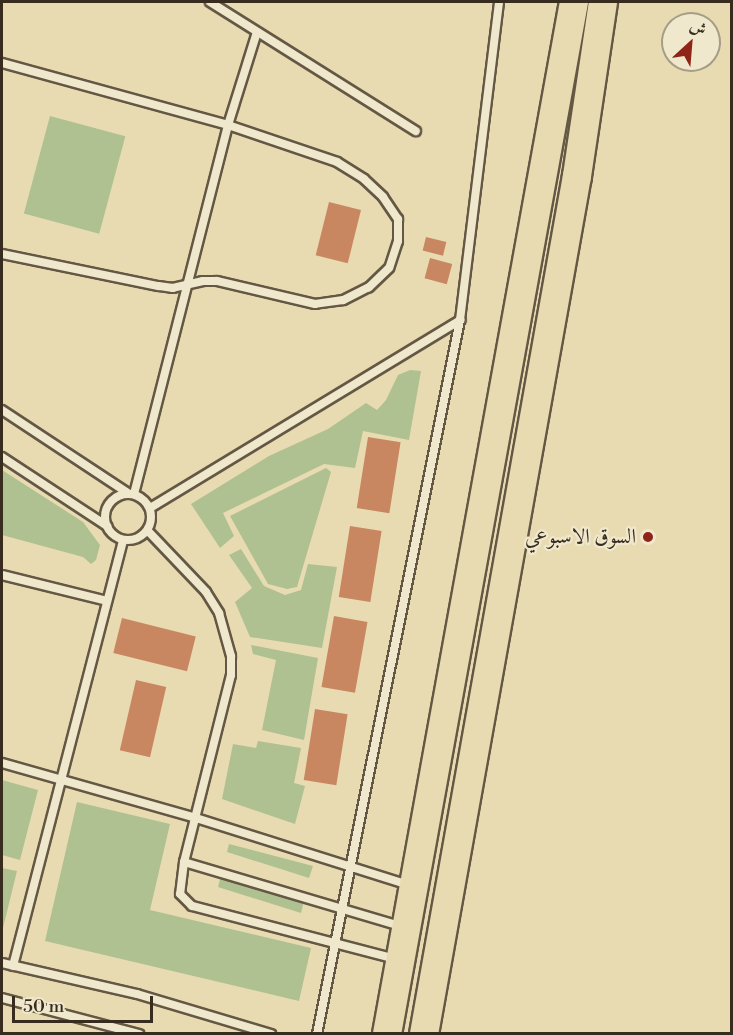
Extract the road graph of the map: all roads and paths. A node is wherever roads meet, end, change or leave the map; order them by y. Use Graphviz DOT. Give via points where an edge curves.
graph roads {
  1 [pos="210,2"];
  2 [pos="499,2"];
  3 [pos="574,2"];
  4 [pos="603,2"];
  5 [pos="257,32"];
  6 [pos="2,63"];
  7 [pos="228,125"];
  8 [pos="416,131"];
  9 [pos="2,254"];
  10 [pos="187,285"];
  11 [pos="460,320"];
  12 [pos="2,410"];
  13 [pos="2,457"];
  14 [pos="131,494"];
  15 [pos="150,508"];
  16 [pos="107,526"];
  17 [pos="148,531"];
  18 [pos="123,540"];
  19 [pos="2,575"];
  20 [pos="108,601"];
  21 [pos="2,763"];
  22 [pos="62,781"];
  23 [pos="196,818"];
  24 [pos="184,862"];
  25 [pos="350,867"];
  26 [pos="414,886"];
  27 [pos="342,910"];
  28 [pos="406,928"];
  29 [pos="334,944"];
  30 [pos="400,961"];
  31 [pos="2,963"];
  32 [pos="13,966"];
  33 [pos="2,998"];
  34 [pos="139,1034"];
  35 [pos="271,1034"];
  36 [pos="317,1034"];
  37 [pos="387,1034"];
  38 [pos="424,1034"];
  1 -- 5 [label="lane"];
  2 -- 11 [label="lane"];
  3 -- 26 [label="highway"];
  4 -- 38 [label="highway" via="577,176"];
  5 -- 7 [label="lane"];
  5 -- 8 [label="lane"];
  6 -- 7 [label="lane"];
  7 -- 10 [label="lane"];
  7 -- 10 [label="lane" via="337,162 364,179 398,219 398,241 389,268 369,287 343,300 315,304 217,281"];
  9 -- 10 [label="lane" via="158,286"];
  10 -- 14 [label="lane"];
  11 -- 15 [label="lane"];
  11 -- 25 [label="lane"];
  12 -- 14 [label="lane"];
  13 -- 16 [label="lane"];
  14 -- 15 [label="lane" via="144,499"];
  14 -- 16 [label="lane" via="112,500 105,517"];
  15 -- 17 [label="lane" via="152,520"];
  16 -- 18 [label="lane"];
  17 -- 18 [label="lane" via="137,539"];
  17 -- 23 [label="lane" via="206,592 219,612 231,656 231,675"];
  18 -- 20 [label="lane"];
  19 -- 20 [label="lane"];
  20 -- 22 [label="lane"];
  21 -- 22 [label="lane"];
  22 -- 23 [label="lane"];
  22 -- 32 [label="lane"];
  23 -- 24 [label="lane"];
  23 -- 25 [label="lane"];
  24 -- 27 [label="lane"];
  24 -- 29 [label="lane" via="180,894 192,906"];
  25 -- 26 [label="lane"];
  25 -- 27 [label="lane"];
  26 -- 28 [label="highway"];
  27 -- 28 [label="lane"];
  27 -- 29 [label="lane"];
  28 -- 30 [label="highway"];
  29 -- 30 [label="lane"];
  29 -- 36 [label="lane"];
  30 -- 37 [label="highway"];
  31 -- 32 [label="lane"];
  32 -- 35 [label="lane" via="137,994"];
  33 -- 34 [label="lane"];
}
